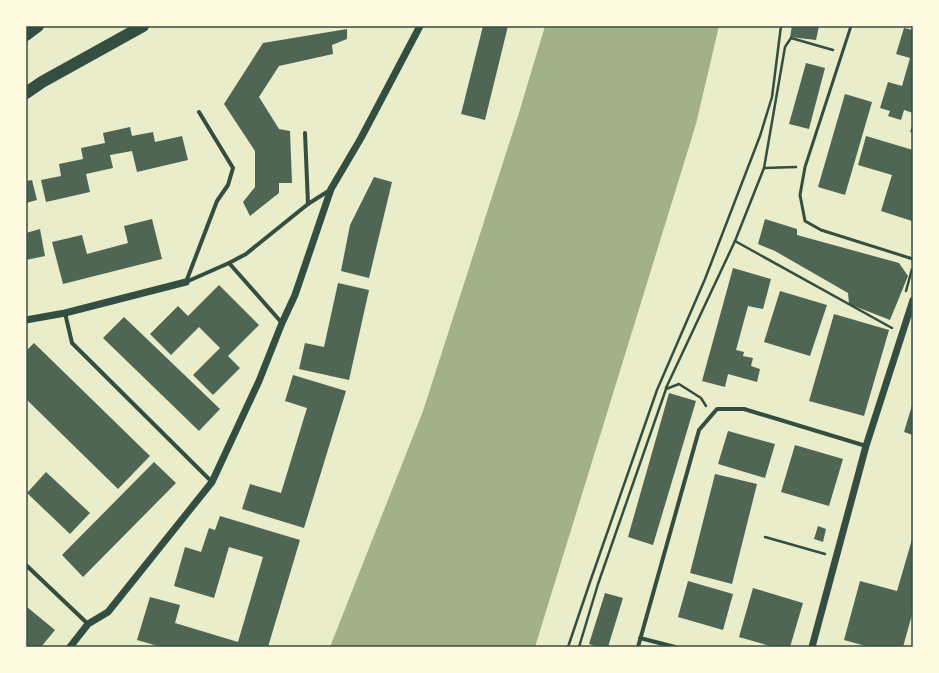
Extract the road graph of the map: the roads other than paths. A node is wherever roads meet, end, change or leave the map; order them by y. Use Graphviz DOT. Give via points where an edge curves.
graph roads {
  1 [pos="38,26"];
  2 [pos="143,26"];
  3 [pos="420,26"];
  4 [pos="851,26"];
  5 [pos="26,35"];
  6 [pos="26,93"];
  7 [pos="198,112"];
  8 [pos="305,133"];
  9 [pos="331,190"];
  10 [pos="308,204"];
  11 [pos="913,259"];
  12 [pos="229,263"];
  13 [pos="186,282"];
  14 [pos="913,303"];
  15 [pos="65,313"];
  16 [pos="26,320"];
  17 [pos="282,323"];
  18 [pos="866,446"];
  19 [pos="212,482"];
  20 [pos="26,565"];
  21 [pos="88,624"];
  22 [pos="640,638"];
  23 [pos="70,647"];
  24 [pos="638,647"];
  25 [pos="675,647"];
  26 [pos="812,647"];
  1 -- 5 [label="highway"];
  2 -- 6 [label="highway"];
  3 -- 9 [label="street"];
  4 -- 11 [label="lane" via="805,167 800,195 805,221 821,230"];
  7 -- 13 [label="street" via="233,168"];
  8 -- 10 [label="street"];
  9 -- 10 [label="street"];
  9 -- 17 [label="street"];
  10 -- 12 [label="street" via="246,254"];
  12 -- 13 [label="street"];
  12 -- 17 [label="street"];
  13 -- 15 [label="street"];
  14 -- 18 [label="street"];
  15 -- 16 [label="street"];
  15 -- 19 [label="street" via="72,343"];
  17 -- 19 [label="street"];
  18 -- 22 [label="street" via="744,409 717,409 700,430"];
  18 -- 26 [label="street"];
  19 -- 21 [label="street" via="108,612"];
  20 -- 21 [label="street"];
  21 -- 23 [label="street"];
  22 -- 24 [label="street"];
  22 -- 25 [label="street"];
}
